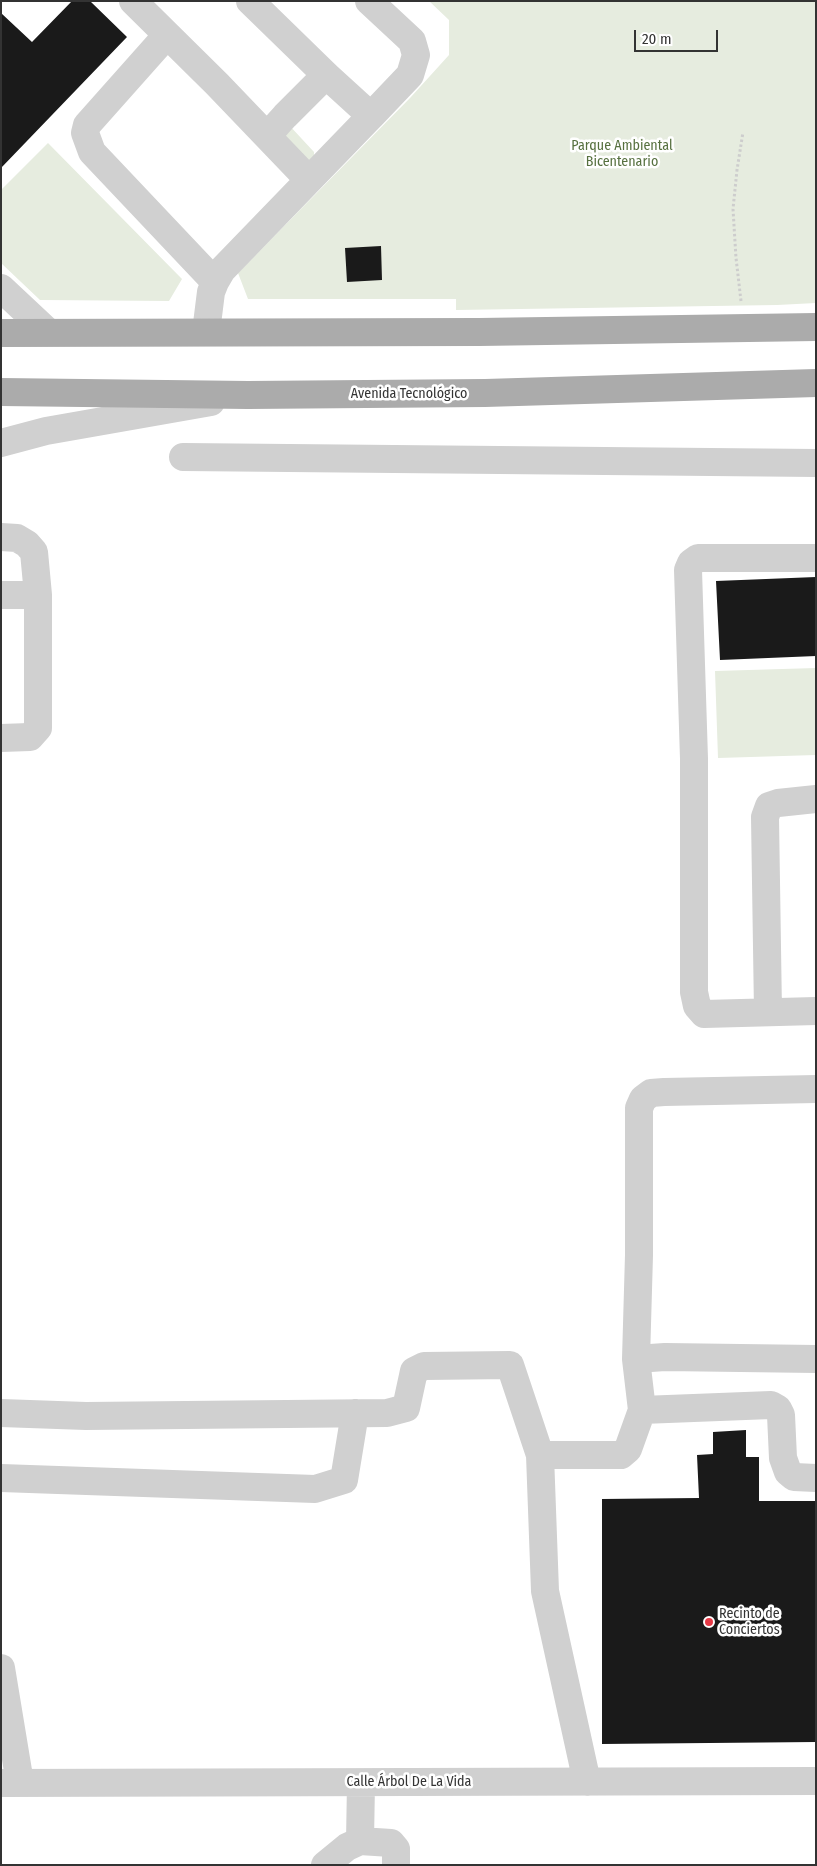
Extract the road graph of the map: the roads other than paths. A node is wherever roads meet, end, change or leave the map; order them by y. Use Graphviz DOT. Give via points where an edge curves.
graph roads {
  1 [pos="133,1"];
  2 [pos="250,1"];
  3 [pos="369,1"];
  4 [pos="167,35"];
  5 [pos="326,75"];
  6 [pos="371,116"];
  7 [pos="267,136"];
  8 [pos="309,180"];
  9 [pos="214,282"];
  10 [pos="1,288"];
  11 [pos="816,327"];
  12 [pos="48,332"];
  13 [pos="206,332"];
  14 [pos="1,333"];
  15 [pos="816,383"];
  16 [pos="1,392"];
  17 [pos="248,395"];
  18 [pos="1,443"];
  19 [pos="182,457"];
  20 [pos="816,463"];
  21 [pos="1,537"];
  22 [pos="816,558"];
  23 [pos="1,595"];
  24 [pos="38,595"];
  25 [pos="1,738"];
  26 [pos="816,799"];
  27 [pos="816,1011"];
  28 [pos="768,1012"];
  29 [pos="816,1089"];
  30 [pos="636,1359"];
  31 [pos="816,1359"];
  32 [pos="642,1410"];
  33 [pos="1,1413"];
  34 [pos="356,1413"];
  35 [pos="540,1455"];
  36 [pos="1,1478"];
  37 [pos="816,1478"];
  38 [pos="1,1668"];
  39 [pos="816,1781"];
  40 [pos="361,1782"];
  41 [pos="587,1782"];
  42 [pos="11,1783"];
  43 [pos="360,1841"];
  44 [pos="325,1865"];
  45 [pos="396,1865"];
  1 -- 4 [label="street"];
  2 -- 5 [label="street"];
  3 -- 6 [label="street" via="412,41 416,55 410,75"];
  4 -- 7 [label="street"];
  4 -- 9 [label="street" via="87,125 85,133 92,152"];
  5 -- 6 [label="street"];
  5 -- 7 [label="street"];
  6 -- 8 [label="street"];
  7 -- 8 [label="street"];
  8 -- 9 [label="street"];
  9 -- 13 [label="street"];
  10 -- 12 [label="street"];
  11 -- 13 [label="main road"];
  12 -- 13 [label="main road"];
  12 -- 14 [label="main road"];
  15 -- 17 [label="main road, Avenida Tecnológico" via="485,393"];
  16 -- 17 [label="main road, Avenida Tecnológico"];
  17 -- 18 [label="street" via="46,430"];
  19 -- 20 [label="street"];
  21 -- 24 [label="street" via="17,538 34,552"];
  22 -- 28 [label="street" via="698,558 688,570 694,759 694,992 697,1006 704,1014"];
  23 -- 24 [label="street"];
  24 -- 25 [label="street" via="38,728 30,737"];
  26 -- 28 [label="street" via="769,806 764,817"];
  27 -- 28 [label="street"];
  29 -- 30 [label="street" via="664,1092 651,1093 643,1099 639,1108"];
  30 -- 31 [label="street"];
  30 -- 32 [label="street"];
  32 -- 35 [label="street" via="628,1449 621,1455"];
  32 -- 37 [label="street" via="772,1405 781,1415 788,1472 794,1477"];
  33 -- 34 [label="street" via="86,1416"];
  34 -- 35 [label="street" via="387,1413 406,1408 414,1371 424,1366 510,1365"];
  34 -- 36 [label="street" via="344,1480 315,1489"];
  35 -- 41 [label="street" via="545,1591"];
  38 -- 42 [label="street"];
  39 -- 41 [label="street, Calle Árbol De La Vida"];
  40 -- 41 [label="street, Calle Árbol De La Vida"];
  40 -- 42 [label="street, Calle Árbol De La Vida"];
  40 -- 43 [label="street"];
  43 -- 44 [label="street"];
  43 -- 45 [label="street" via="391,1844 396,1849"];
}
